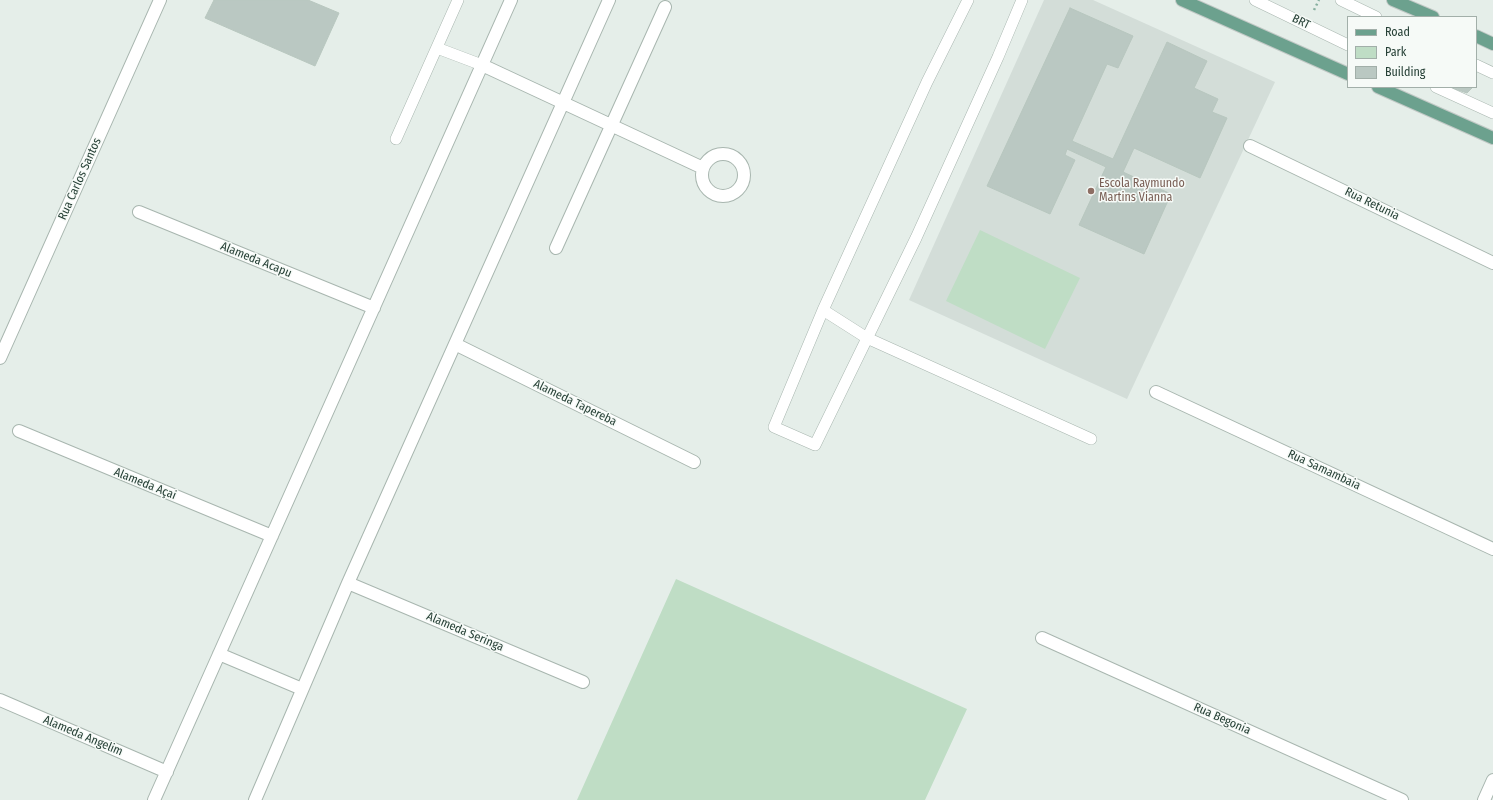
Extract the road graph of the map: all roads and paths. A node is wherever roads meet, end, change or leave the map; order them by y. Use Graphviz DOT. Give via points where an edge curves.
graph roads {
  1 [pos="160,0"];
  2 [pos="458,0"];
  3 [pos="511,0"];
  4 [pos="609,0"];
  5 [pos="968,0"];
  6 [pos="1022,0"];
  7 [pos="1182,0"];
  8 [pos="1255,0"];
  9 [pos="1341,0"];
  10 [pos="1393,0"];
  11 [pos="665,6"];
  12 [pos="1374,16"];
  13 [pos="1430,16"];
  14 [pos="1477,36"];
  15 [pos="1493,44"];
  16 [pos="1347,45"];
  17 [pos="437,48"];
  18 [pos="482,65"];
  19 [pos="1477,65"];
  20 [pos="1493,73"];
  21 [pos="1347,74"];
  22 [pos="1380,88"];
  23 [pos="1438,88"];
  24 [pos="563,103"];
  25 [pos="1493,113"];
  26 [pos="611,125"];
  27 [pos="1493,138"];
  28 [pos="396,140"];
  29 [pos="1250,146"];
  30 [pos="703,168"];
  31 [pos="139,212"];
  32 [pos="556,248"];
  33 [pos="1493,263"];
  34 [pos="374,308"];
  35 [pos="824,310"];
  36 [pos="867,338"];
  37 [pos="456,344"];
  38 [pos="0,358"];
  39 [pos="1156,392"];
  40 [pos="19,432"];
  41 [pos="1091,440"];
  42 [pos="694,462"];
  43 [pos="272,536"];
  44 [pos="1493,549"];
  45 [pos="348,583"];
  46 [pos="1042,638"];
  47 [pos="219,654"];
  48 [pos="583,682"];
  49 [pos="302,689"];
  50 [pos="0,700"];
  51 [pos="167,772"];
  52 [pos="1493,780"];
  53 [pos="154,800"];
  54 [pos="255,800"];
  55 [pos="1402,800"];
  56 [pos="1484,800"];
  1 -- 38 [label="street, Rua Carlos Santos"];
  2 -- 17 [label="lane"];
  3 -- 18 [label="street"];
  4 -- 24 [label="street"];
  5 -- 35 [label="lane"];
  6 -- 36 [label="lane" via="916,238"];
  7 -- 21 [label="main road"];
  8 -- 16 [label="lane, BRT"];
  9 -- 12 [label="lane"];
  10 -- 13 [label="main road"];
  11 -- 26 [label="street"];
  14 -- 15 [label="main road"];
  17 -- 18 [label="lane"];
  17 -- 28 [label="lane"];
  18 -- 24 [label="street"];
  18 -- 34 [label="street"];
  19 -- 20 [label="lane"];
  22 -- 27 [label="main road"];
  23 -- 25 [label="lane"];
  24 -- 26 [label="street"];
  24 -- 37 [label="street"];
  26 -- 30 [label="street"];
  26 -- 32 [label="street"];
  29 -- 33 [label="street, Rua Retunia"];
  31 -- 34 [label="street, Alameda Acapu"];
  34 -- 43 [label="street"];
  35 -- 36 [label="lane"];
  35 -- 36 [label="lane" via="774,426 815,445"];
  36 -- 41 [label="lane"];
  37 -- 42 [label="street, Alameda Tapereba"];
  37 -- 45 [label="street"];
  39 -- 44 [label="street, Rua Samambaia"];
  40 -- 43 [label="street, Alameda Açai"];
  43 -- 47 [label="street"];
  45 -- 48 [label="street, Alameda Seringa"];
  45 -- 49 [label="street"];
  46 -- 55 [label="street, Rua Begonia"];
  47 -- 49 [label="street"];
  47 -- 51 [label="street"];
  49 -- 54 [label="street"];
  50 -- 51 [label="street, Alameda Angelim"];
  51 -- 53 [label="street"];
  52 -- 56 [label="street"];
}
